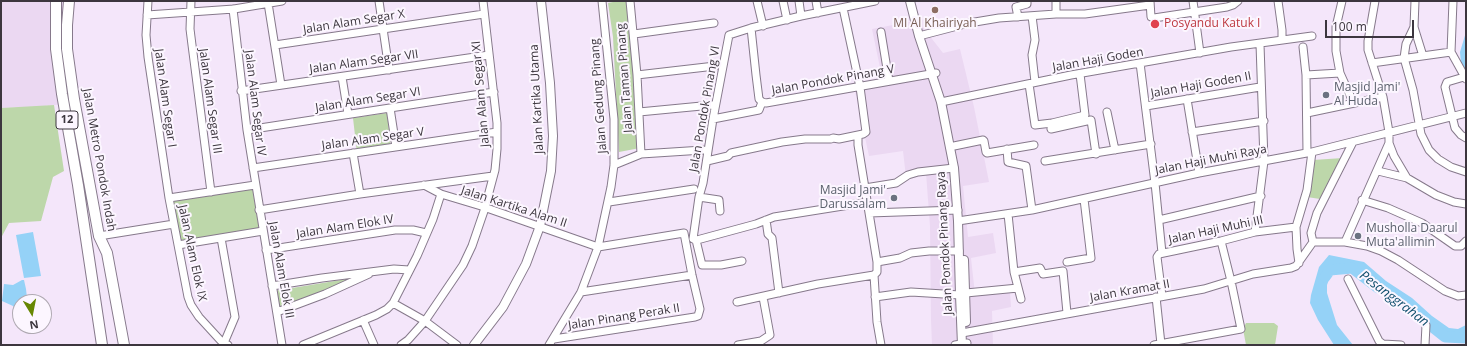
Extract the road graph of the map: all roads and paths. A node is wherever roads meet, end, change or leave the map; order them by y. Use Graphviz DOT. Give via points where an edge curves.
graph roads {
  1 [pos="56,1"];
  2 [pos="69,1"];
  3 [pos="148,1"];
  4 [pos="191,1"];
  5 [pos="234,1"];
  6 [pos="282,1"];
  7 [pos="379,1"];
  8 [pos="483,1"];
  9 [pos="541,1"];
  10 [pos="602,1"];
  11 [pos="630,1"];
  12 [pos="757,1"];
  13 [pos="783,1"];
  14 [pos="799,1"];
  15 [pos="816,1"];
  16 [pos="875,1"];
  17 [pos="910,1"];
  18 [pos="915,1"];
  19 [pos="1027,1"];
  20 [pos="1056,1"];
  21 [pos="1193,1"];
  22 [pos="1237,1"];
  23 [pos="1278,1"];
  24 [pos="1342,1"];
  25 [pos="1375,1"];
  26 [pos="1415,1"];
  27 [pos="1453,1"];
  28 [pos="268,3"];
  29 [pos="1150,3"];
  30 [pos="843,8"];
  31 [pos="233,9"];
  32 [pos="1195,12"];
  33 [pos="190,13"];
  34 [pos="818,13"];
  35 [pos="484,14"];
  36 [pos="1056,14"];
  37 [pos="146,15"];
  38 [pos="801,16"];
  39 [pos="1032,16"];
  40 [pos="1018,17"];
  41 [pos="787,20"];
  42 [pos="714,23"];
  43 [pos="763,26"];
  44 [pos="1414,27"];
  45 [pos="383,28"];
  46 [pos="751,28"];
  47 [pos="881,32"];
  48 [pos="634,34"];
  49 [pos="921,35"];
  50 [pos="1312,36"];
  51 [pos="1282,40"];
  52 [pos="1260,44"];
  53 [pos="275,45"];
  54 [pos="1303,47"];
  55 [pos="1451,52"];
  56 [pos="1200,53"];
  57 [pos="489,55"];
  58 [pos="1423,56"];
  59 [pos="1404,58"];
  60 [pos="1140,63"];
  61 [pos="1372,64"];
  62 [pos="715,66"];
  63 [pos="389,70"];
  64 [pos="1340,73"];
  65 [pos="934,74"];
  66 [pos="1080,74"];
  67 [pos="637,75"];
  68 [pos="1306,76"];
  69 [pos="342,77"];
  70 [pos="1465,78"];
  71 [pos="889,81"];
  72 [pos="1032,83"];
  73 [pos="281,85"];
  74 [pos="1260,86"];
  75 [pos="860,87"];
  76 [pos="241,91"];
  77 [pos="494,92"];
  78 [pos="1383,97"];
  79 [pos="1187,99"];
  80 [pos="762,102"];
  81 [pos="943,102"];
  82 [pos="1353,102"];
  83 [pos="712,105"];
  84 [pos="1146,106"];
  85 [pos="390,108"];
  86 [pos="639,112"];
  87 [pos="1107,112"];
  88 [pos="1466,112"];
  89 [pos="1307,113"];
  90 [pos="348,114"];
  91 [pos="1452,116"];
  92 [pos="713,119"];
  93 [pos="1264,121"];
  94 [pos="1419,124"];
  95 [pos="1051,129"];
  96 [pos="247,130"];
  97 [pos="497,132"];
  98 [pos="1192,132"];
  99 [pos="1389,132"];
  100 [pos="858,135"];
  101 [pos="1466,138"];
  102 [pos="1353,142"];
  103 [pos="1389,143"];
  104 [pos="1151,144"];
  105 [pos="1034,145"];
  106 [pos="954,146"];
  107 [pos="396,147"];
  108 [pos="1007,149"];
  109 [pos="703,150"];
  110 [pos="1114,150"];
  111 [pos="353,153"];
  112 [pos="1309,153"];
  113 [pos="641,154"];
  114 [pos="1096,154"];
  115 [pos="707,161"];
  116 [pos="1046,161"];
  117 [pos="1264,161"];
  118 [pos="614,166"];
  119 [pos="253,168"];
  120 [pos="954,168"];
  121 [pos="1378,171"];
  122 [pos="1466,172"];
  123 [pos="1199,173"];
  124 [pos="493,176"];
  125 [pos="1407,178"];
  126 [pos="1155,183"];
  127 [pos="255,185"];
  128 [pos="424,186"];
  129 [pos="865,188"];
  130 [pos="694,189"];
  131 [pos="211,192"];
  132 [pos="360,194"];
  133 [pos="441,194"];
  134 [pos="1260,196"];
  135 [pos="698,197"];
  136 [pos="169,198"];
  137 [pos="257,199"];
  138 [pos="1084,199"];
  139 [pos="1362,200"];
  140 [pos="609,202"];
  141 [pos="868,202"];
  142 [pos="1466,204"];
  143 [pos="485,208"];
  144 [pos="259,210"];
  145 [pos="958,210"];
  146 [pos="1032,210"];
  147 [pos="720,211"];
  148 [pos="870,213"];
  149 [pos="1008,214"];
  150 [pos="766,220"];
  151 [pos="960,220"];
  152 [pos="1159,220"];
  153 [pos="174,224"];
  154 [pos="540,226"];
  155 [pos="1296,227"];
  156 [pos="263,231"];
  157 [pos="1255,232"];
  158 [pos="426,233"];
  159 [pos="99,236"];
  160 [pos="86,238"];
  161 [pos="222,238"];
  162 [pos="695,240"];
  163 [pos="1221,241"];
  164 [pos="1466,241"];
  165 [pos="1313,242"];
  166 [pos="1345,242"];
  167 [pos="178,245"];
  168 [pos="598,247"];
  169 [pos="266,250"];
  170 [pos="959,251"];
  171 [pos="1162,253"];
  172 [pos="742,261"];
  173 [pos="877,262"];
  174 [pos="1067,262"];
  175 [pos="1299,262"];
  176 [pos="410,270"];
  177 [pos="371,272"];
  178 [pos="962,272"];
  179 [pos="1014,272"];
  180 [pos="692,275"];
  181 [pos="874,275"];
  182 [pos="1348,279"];
  183 [pos="1232,281"];
  184 [pos="272,286"];
  185 [pos="1018,288"];
  186 [pos="581,292"];
  187 [pos="779,293"];
  188 [pos="963,294"];
  189 [pos="1466,295"];
  190 [pos="1159,296"];
  191 [pos="763,297"];
  192 [pos="875,297"];
  193 [pos="1021,299"];
  194 [pos="737,302"];
  195 [pos="393,303"];
  196 [pos="276,312"];
  197 [pos="1067,313"];
  198 [pos="363,320"];
  199 [pos="425,321"];
  200 [pos="1426,325"];
  201 [pos="964,333"];
  202 [pos="552,342"];
  203 [pos="762,343"];
  204 [pos="226,344"];
  205 [pos="963,344"];
  206 [pos="1157,344"];
  207 [pos="102,345"];
  208 [pos="124,345"];
  209 [pos="282,345"];
  210 [pos="303,345"];
  211 [pos="374,345"];
  212 [pos="401,345"];
  213 [pos="457,345"];
  214 [pos="474,345"];
  215 [pos="738,345"];
  216 [pos="881,345"];
  217 [pos="1401,345"];
  218 [pos="1425,345"];
  1 -- 160 [label="highway, Jalan Metro Pondok Indah / 12" via="56,49"];
  2 -- 159 [label="highway, Jalan Metro Pondok Indah / 12" via="67,49"];
  3 -- 37 [label="street, Jalan Alam Segar I"];
  4 -- 33 [label="street, Jalan Alam Segar III"];
  5 -- 31 [label="street, Jalan Alam Segar IV"];
  6 -- 28 [label="street"];
  7 -- 45 [label="street"];
  8 -- 35 [label="street, Jalan Alam Segar XI"];
  9 -- 154 [label="main road, Jalan Kartika Utama" via="553,136 551,171"];
  10 -- 118 [label="street, Jalan Gedung Pinang" via="611,87"];
  11 -- 48 [label="street, Jalan Taman Pinang"];
  12 -- 43 [label="street"];
  13 -- 41 [label="street"];
  14 -- 38 [label="street"];
  15 -- 34 [label="street"];
  16 -- 30 [label="street, Jalan Pondok Pinang VI"];
  17 -- 49 [label="main road, Jalan Pondok Pinang Raya"];
  18 -- 49 [label="main road, Jalan Pondok Pinang Raya"];
  19 -- 40 [label="street" via="1027,4 1016,6"];
  20 -- 36 [label="street"];
  21 -- 32 [label="street"];
  22 -- 32 [label="street" via="1233,5"];
  23 -- 51 [label="street"];
  24 -- 64 [label="street" via="1335,36"];
  25 -- 61 [label="street" via="1368,41"];
  26 -- 44 [label="street"];
  27 -- 55 [label="street"];
  28 -- 31 [label="street"];
  28 -- 53 [label="street"];
  29 -- 32 [label="street" via="1151,17 1154,18"];
  29 -- 36 [label="street" via="1085,14"];
  30 -- 34 [label="street, Jalan Pondok Pinang VI"];
  30 -- 75 [label="street"];
  31 -- 33 [label="street"];
  31 -- 76 [label="street, Jalan Alam Segar IV"];
  32 -- 56 [label="street"];
  33 -- 37 [label="street"];
  33 -- 131 [label="street, Jalan Alam Segar III"];
  34 -- 38 [label="street, Jalan Pondok Pinang VI"];
  35 -- 45 [label="street, Jalan Alam Segar X"];
  35 -- 57 [label="street, Jalan Alam Segar XI"];
  36 -- 39 [label="street"];
  37 -- 136 [label="street, Jalan Alam Segar I" via="148,57"];
  38 -- 41 [label="street, Jalan Pondok Pinang VI"];
  39 -- 40 [label="street"];
  39 -- 72 [label="street" via="1035,44 1032,55"];
  40 -- 49 [label="street" via="969,23"];
  41 -- 43 [label="street, Jalan Pondok Pinang VI"];
  42 -- 48 [label="street"];
  43 -- 46 [label="street, Jalan Pondok Pinang VI"];
  44 -- 58 [label="street"];
  44 -- 59 [label="street" via="1406,44"];
  45 -- 53 [label="street, Jalan Alam Segar X"];
  45 -- 63 [label="street"];
  46 -- 80 [label="street, Jalan Pondok Pinang V" via="759,99"];
  46 -- 92 [label="street, Jalan Pondok Pinang VI" via="729,35"];
  47 -- 71 [label="street"];
  48 -- 67 [label="street, Jalan Taman Pinang"];
  49 -- 65 [label="main road, Jalan Pondok Pinang Raya"];
  50 -- 51 [label="street, Jalan Haji Goden"];
  51 -- 52 [label="street, Jalan Haji Goden"];
  52 -- 56 [label="street, Jalan Haji Goden"];
  52 -- 74 [label="street"];
  53 -- 73 [label="street"];
  54 -- 68 [label="street"];
  55 -- 58 [label="street"];
  55 -- 70 [label="street"];
  56 -- 60 [label="street, Jalan Haji Goden"];
  57 -- 63 [label="street, Jalan Alam Segar VII"];
  57 -- 77 [label="street, Jalan Alam Segar XI"];
  58 -- 59 [label="street"];
  59 -- 61 [label="street"];
  59 -- 94 [label="street"];
  60 -- 66 [label="street, Jalan Haji Goden"];
  60 -- 84 [label="street"];
  61 -- 78 [label="street"];
  62 -- 67 [label="street"];
  63 -- 69 [label="street, Jalan Alam Segar VII"];
  64 -- 68 [label="street"];
  64 -- 82 [label="street"];
  65 -- 71 [label="street, Jalan Pondok Pinang V"];
  65 -- 81 [label="main road, Jalan Pondok Pinang Raya"];
  66 -- 72 [label="street, Jalan Haji Goden"];
  66 -- 72 [label="street" via="1085,115 1052,123 1035,125"];
  67 -- 86 [label="street, Jalan Taman Pinang"];
  68 -- 89 [label="street"];
  69 -- 73 [label="street, Jalan Alam Segar VII"];
  69 -- 90 [label="street"];
  70 -- 91 [label="street" via="1449,81 1445,85"];
  71 -- 75 [label="street, Jalan Pondok Pinang V"];
  72 -- 81 [label="street, Jalan Haji Goden"];
  73 -- 76 [label="street, Jalan Alam Segar VII"];
  74 -- 79 [label="street, Jalan Haji Goden II"];
  74 -- 93 [label="street"];
  75 -- 80 [label="street, Jalan Pondok Pinang V" via="766,104"];
  75 -- 100 [label="street" via="867,130"];
  76 -- 96 [label="street, Jalan Alam Segar IV"];
  77 -- 85 [label="street, Jalan Alam Segar VI"];
  77 -- 97 [label="street, Jalan Alam Segar XI"];
  78 -- 82 [label="street"];
  78 -- 99 [label="street"];
  79 -- 84 [label="street, Jalan Haji Goden II"];
  79 -- 98 [label="street"];
  80 -- 92 [label="street" via="759,110"];
  81 -- 106 [label="main road, Jalan Pondok Pinang Raya"];
  81 -- 120 [label="main road, Jalan Pondok Pinang Raya"];
  82 -- 89 [label="street"];
  83 -- 86 [label="street"];
  84 -- 104 [label="street"];
  85 -- 90 [label="street, Jalan Alam Segar VI"];
  85 -- 107 [label="street"];
  86 -- 113 [label="street, Jalan Taman Pinang"];
  87 -- 110 [label="street"];
  88 -- 91 [label="street, Jalan Haji Muhi Raya"];
  89 -- 112 [label="street"];
  90 -- 96 [label="street, Jalan Alam Segar VI"];
  91 -- 94 [label="street, Jalan Haji Muhi Raya"];
  91 -- 101 [label="street" via="1458,132"];
  92 -- 115 [label="street, Jalan Pondok Pinang VI"];
  93 -- 98 [label="street"];
  93 -- 117 [label="street"];
  94 -- 99 [label="street, Jalan Haji Muhi Raya"];
  94 -- 122 [label="street" via="1429,150 1438,159"];
  95 -- 114 [label="street" via="1091,120"];
  96 -- 119 [label="street, Jalan Alam Segar IV"];
  97 -- 107 [label="street, Jalan Alam Segar V"];
  97 -- 124 [label="street, Jalan Alam Segar XI"];
  98 -- 123 [label="street"];
  99 -- 102 [label="street, Jalan Haji Muhi Raya"];
  99 -- 103 [label="street"];
  100 -- 115 [label="street" via="787,141"];
  100 -- 129 [label="street"];
  102 -- 112 [label="street, Jalan Haji Muhi Raya"];
  102 -- 165 [label="street" via="1317,213 1311,233"];
  103 -- 121 [label="street"];
  103 -- 125 [label="street"];
  104 -- 110 [label="street"];
  104 -- 126 [label="street"];
  105 -- 108 [label="street"];
  106 -- 108 [label="street" via="980,140 984,141 987,153"];
  106 -- 151 [label="main road, Jalan Pondok Pinang Raya"];
  107 -- 111 [label="street, Jalan Alam Segar V"];
  108 -- 146 [label="street" via="1008,162 1026,166"];
  109 -- 113 [label="street"];
  110 -- 114 [label="street"];
  111 -- 119 [label="street, Jalan Alam Segar V"];
  111 -- 132 [label="street"];
  112 -- 117 [label="street, Jalan Haji Muhi Raya"];
  112 -- 155 [label="street" via="1307,190"];
  113 -- 118 [label="street"];
  114 -- 116 [label="street"];
  115 -- 135 [label="street, Jalan Pondok Pinang VI"];
  117 -- 123 [label="street, Jalan Haji Muhi Raya"];
  117 -- 134 [label="street"];
  118 -- 140 [label="street, Jalan Gedung Pinang"];
  119 -- 127 [label="street, Jalan Alam Segar IV"];
  120 -- 129 [label="street" via="918,172 893,184"];
  120 -- 145 [label="main road, Jalan Pondok Pinang Raya"];
  121 -- 125 [label="street"];
  121 -- 139 [label="street"];
  123 -- 126 [label="street, Jalan Haji Muhi Raya"];
  124 -- 128 [label="street, Jalan Kartika Alam II"];
  124 -- 143 [label="street, Jalan Alam Segar XI"];
  125 -- 142 [label="street" via="1436,195"];
  126 -- 138 [label="street, Jalan Haji Muhi Raya"];
  126 -- 152 [label="street"];
  127 -- 131 [label="street"];
  127 -- 137 [label="street, Jalan Alam Segar IV"];
  128 -- 132 [label="street, Jalan Kartika Alam II"];
  128 -- 133 [label="street, Jalan Kartika Alam II"];
  129 -- 141 [label="street"];
  130 -- 140 [label="street"];
  131 -- 136 [label="street"];
  132 -- 144 [label="street, Jalan Kartika Alam II"];
  133 -- 143 [label="street, Jalan Kartika Alam II"];
  133 -- 158 [label="street"];
  134 -- 152 [label="street"];
  134 -- 157 [label="street"];
  135 -- 147 [label="street" via="719,200"];
  135 -- 162 [label="street, Jalan Pondok Pinang VI" via="693,237"];
  136 -- 153 [label="street, Jalan Alam Elok IX"];
  137 -- 144 [label="street, Jalan Alam Elok III"];
  138 -- 146 [label="street, Jalan Haji Muhi Raya"];
  138 -- 174 [label="street" via="1091,258"];
  139 -- 164 [label="street" via="1422,223 1455,246 1461,246"];
  139 -- 166 [label="street"];
  140 -- 168 [label="street, Jalan Gedung Pinang"];
  141 -- 148 [label="street"];
  141 -- 150 [label="street"];
  143 -- 154 [label="street, Jalan Kartika Alam II"];
  143 -- 199 [label="street, Jalan Alam Segar XI" via="463,266"];
  144 -- 156 [label="street, Jalan Alam Elok III"];
  145 -- 148 [label="street"];
  145 -- 151 [label="main road, Jalan Pondok Pinang Raya"];
  146 -- 149 [label="street, Jalan Haji Muhi Raya"];
  148 -- 173 [label="street"];
  149 -- 151 [label="street, Jalan Haji Muhi Raya"];
  149 -- 179 [label="street"];
  150 -- 162 [label="street"];
  150 -- 187 [label="street" via="768,234 772,238"];
  151 -- 170 [label="main road, Jalan Pondok Pinang Raya"];
  151 -- 178 [label="main road, Jalan Pondok Pinang Raya"];
  152 -- 171 [label="street"];
  153 -- 159 [label="street"];
  153 -- 167 [label="street, Jalan Alam Elok IX"];
  154 -- 168 [label="street, Jalan Kartika Alam II"];
  154 -- 214 [label="main road, Jalan Kartika Utama" via="518,280 503,307"];
  155 -- 157 [label="street, Jalan Haji Muhi III"];
  155 -- 175 [label="street"];
  156 -- 161 [label="street"];
  156 -- 169 [label="street, Jalan Alam Elok III"];
  157 -- 163 [label="street, Jalan Haji Muhi III"];
  158 -- 169 [label="street, Jalan Alam Elok IV" via="395,230"];
  158 -- 176 [label="street"];
  159 -- 160 [label="highway"];
  159 -- 208 [label="highway, Jalan Metro Pondok Indah / 12" via="107,253"];
  160 -- 207 [label="highway, Jalan Metro Pondok Indah / 12"];
  161 -- 167 [label="street"];
  161 -- 204 [label="street" via="236,317"];
  162 -- 172 [label="street, Jalan Pondok Pinang VI" via="702,265"];
  163 -- 171 [label="street, Jalan Haji Muhi III"];
  163 -- 183 [label="street"];
  165 -- 166 [label="street"];
  165 -- 175 [label="street"];
  166 -- 189 [label="street" via="1381,250 1445,291 1458,296"];
  167 -- 204 [label="street, Jalan Alam Elok IX" via="191,305 206,325"];
  168 -- 180 [label="street" via="684,233"];
  168 -- 186 [label="street, Jalan Gedung Pinang"];
  169 -- 184 [label="street, Jalan Alam Elok III"];
  170 -- 173 [label="street" via="917,252"];
  170 -- 178 [label="main road, Jalan Pondok Pinang Raya"];
  171 -- 190 [label="street, Jalan Haji Muhi III" via="1157,255"];
  173 -- 181 [label="street" via="878,270"];
  175 -- 183 [label="street, Jalan Kramat II" via="1292,268 1253,274"];
  176 -- 177 [label="street"];
  176 -- 195 [label="street"];
  177 -- 184 [label="street"];
  177 -- 196 [label="street" via="325,294"];
  178 -- 188 [label="main road, Jalan Pondok Pinang Raya"];
  179 -- 185 [label="street"];
  179 -- 197 [label="street" via="1040,268 1043,274 1063,271"];
  180 -- 186 [label="street"];
  180 -- 202 [label="street, Jalan Pinang Perak II" via="700,309 698,316"];
  181 -- 187 [label="street"];
  181 -- 192 [label="street"];
  182 -- 217 [label="street" via="1379,341 1383,344"];
  183 -- 190 [label="street, Jalan Kramat II" via="1204,289"];
  183 -- 206 [label="street" via="1241,329"];
  184 -- 196 [label="street, Jalan Alam Elok III"];
  185 -- 188 [label="street"];
  185 -- 193 [label="street"];
  186 -- 202 [label="street, Jalan Gedung Pinang"];
  187 -- 191 [label="street"];
  188 -- 192 [label="street" via="911,292"];
  188 -- 201 [label="main road, Jalan Pondok Pinang Raya"];
  190 -- 197 [label="street, Jalan Kramat II"];
  190 -- 206 [label="street"];
  191 -- 194 [label="street"];
  191 -- 203 [label="street" via="770,332"];
  192 -- 216 [label="street"];
  195 -- 198 [label="street" via="387,309"];
  195 -- 199 [label="street"];
  196 -- 209 [label="street, Jalan Alam Elok III"];
  197 -- 201 [label="street, Jalan Kramat II"];
  198 -- 210 [label="street"];
  198 -- 211 [label="street"];
  199 -- 212 [label="street, Jalan Alam Segar XI"];
  199 -- 213 [label="street"];
  200 -- 218 [label="street"];
  201 -- 205 [label="main road, Jalan Pondok Pinang Raya"];
  203 -- 215 [label="street"];
}
